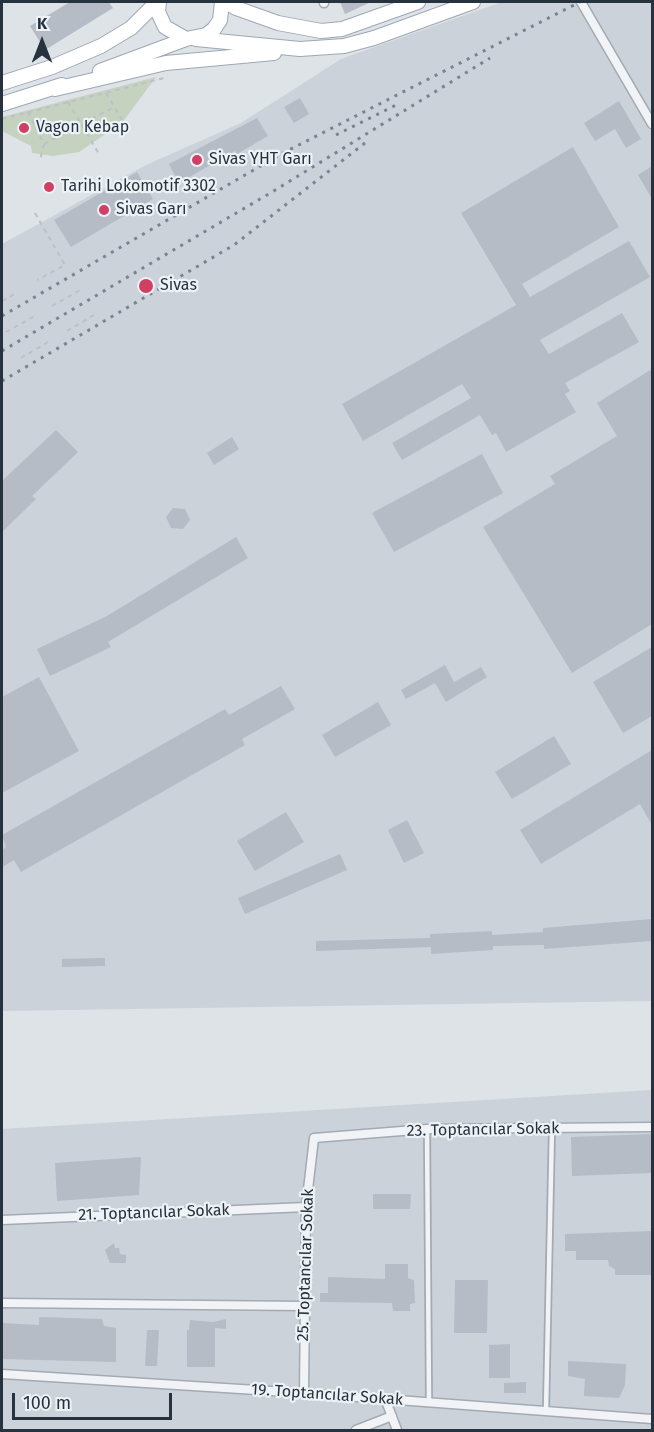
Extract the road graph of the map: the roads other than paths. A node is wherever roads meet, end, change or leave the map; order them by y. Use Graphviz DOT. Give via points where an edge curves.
graph roads {
  1 [pos="158,2"];
  2 [pos="224,2"];
  3 [pos="418,2"];
  4 [pos="473,2"];
  5 [pos="581,2"];
  6 [pos="191,39"];
  7 [pos="300,49"];
  8 [pos="2,83"];
  9 [pos="55,89"];
  10 [pos="2,104"];
  11 [pos="652,124"];
  12 [pos="652,1127"];
  13 [pos="552,1128"];
  14 [pos="427,1129"];
  15 [pos="314,1138"];
  16 [pos="306,1207"];
  17 [pos="2,1220"];
  18 [pos="2,1303"];
  19 [pos="303,1306"];
  20 [pos="2,1374"];
  21 [pos="304,1393"];
  22 [pos="386,1401"];
  23 [pos="429,1402"];
  24 [pos="546,1410"];
  25 [pos="392,1416"];
  26 [pos="652,1419"];
  27 [pos="356,1431"];
  28 [pos="397,1431"];
  1 -- 6 [label="main road" via="165,27"];
  1 -- 8 [label="main road" via="114,39 52,67"];
  2 -- 3 [label="main road" via="287,25 321,31 342,29"];
  2 -- 6 [label="main road" via="214,29"];
  4 -- 7 [label="main road" via="374,38 344,46"];
  5 -- 11 [label="street"];
  6 -- 7 [label="main road"];
  6 -- 9 [label="main road"];
  7 -- 9 [label="main road" via="166,63"];
  9 -- 10 [label="main road"];
  12 -- 13 [label="street, 23. Toptancılar Sokak"];
  13 -- 14 [label="street, 23. Toptancılar Sokak"];
  13 -- 24 [label="lane"];
  14 -- 15 [label="street, 23. Toptancılar Sokak"];
  14 -- 23 [label="lane"];
  15 -- 16 [label="street, 25. Toptancılar Sokak"];
  16 -- 17 [label="street, 21. Toptancılar Sokak"];
  16 -- 19 [label="street, 25. Toptancılar Sokak"];
  18 -- 19 [label="street"];
  19 -- 21 [label="street, 25. Toptancılar Sokak"];
  20 -- 21 [label="street, 19. Toptancılar Sokak"];
  21 -- 22 [label="street, 19. Toptancılar Sokak"];
  22 -- 23 [label="street, 19. Toptancılar Sokak"];
  22 -- 25 [label="street"];
  23 -- 24 [label="street, 19. Toptancılar Sokak"];
  24 -- 26 [label="street, 19. Toptancılar Sokak"];
  25 -- 27 [label="street"];
  25 -- 28 [label="street"];
}
